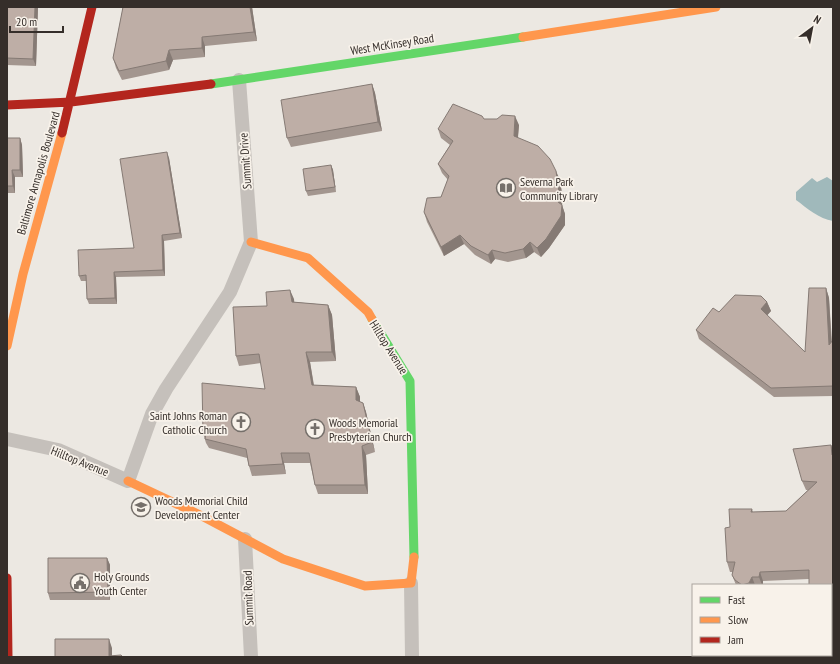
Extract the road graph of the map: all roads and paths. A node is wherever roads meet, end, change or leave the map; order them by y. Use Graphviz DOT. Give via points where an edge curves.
graph roads {
  1 [pos="92,7"];
  2 [pos="716,7"];
  3 [pos="239,80"];
  4 [pos="71,102"];
  5 [pos="7,104"];
  6 [pos="251,242"];
  7 [pos="7,346"];
  8 [pos="7,440"];
  9 [pos="128,481"];
  10 [pos="245,539"];
  11 [pos="7,578"];
  12 [pos="411,583"];
  13 [pos="7,592"];
  14 [pos="8,657"];
  15 [pos="251,657"];
  16 [pos="412,657"];
  1 -- 4 [label="street, Baltimore Annapolis Boulevard"];
  2 -- 3 [label="street, West McKinsey Road"];
  3 -- 4 [label="street, West McKinsey Road"];
  3 -- 6 [label="street, Summit Drive"];
  4 -- 5 [label="street, West McKinsey Road"];
  4 -- 7 [label="street, Baltimore Annapolis Boulevard" via="23,274"];
  6 -- 9 [label="street" via="230,292 152,414"];
  6 -- 12 [label="street, Hilltop Avenue" via="308,258 368,312 410,381 414,560"];
  8 -- 9 [label="street, Hilltop Avenue" via="58,450"];
  9 -- 10 [label="street, Hilltop Avenue"];
  10 -- 12 [label="street, Hilltop Avenue" via="282,559 365,586"];
  10 -- 15 [label="street, Summit Road"];
  11 -- 13 [label="street"];
  12 -- 16 [label="street"];
  13 -- 14 [label="street"];
}
